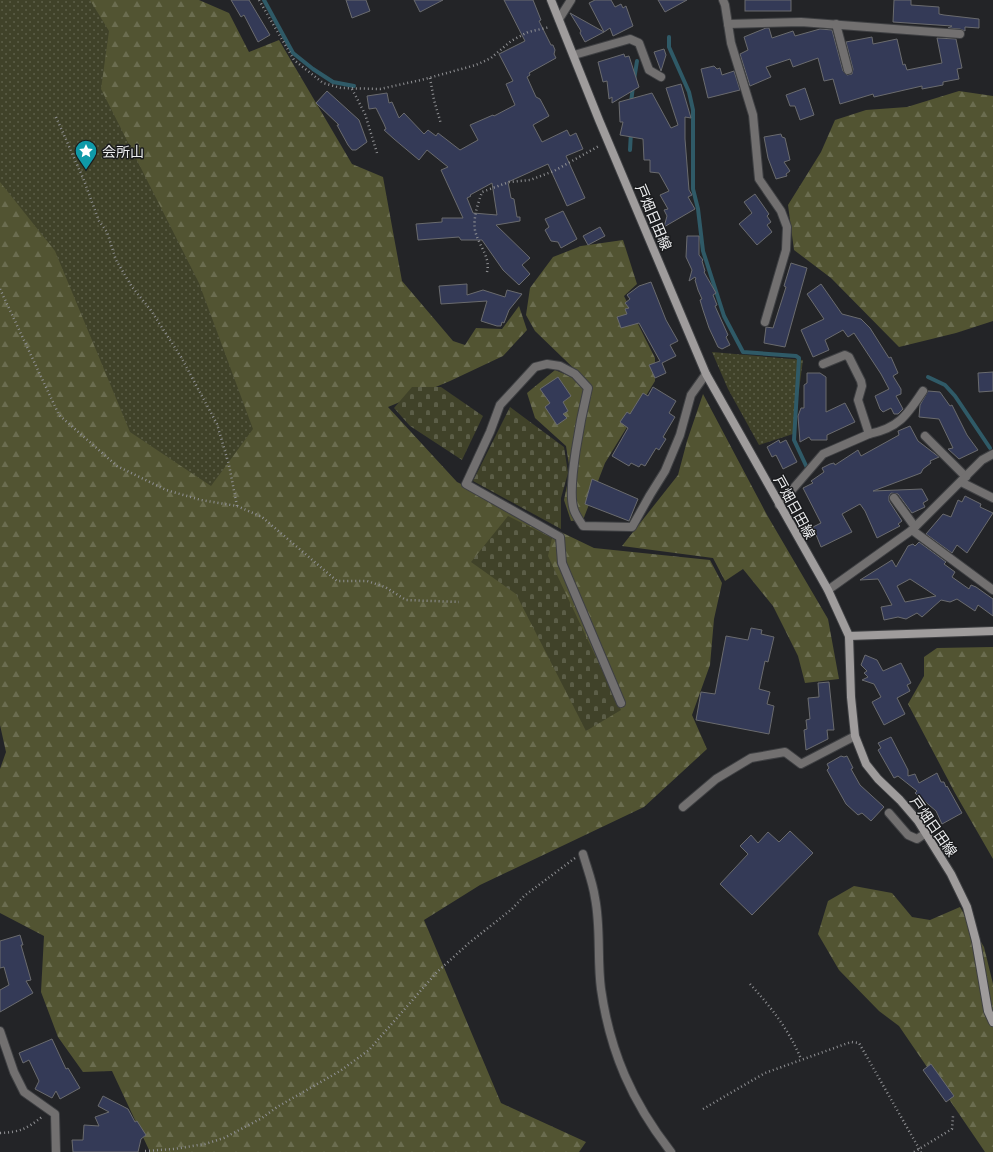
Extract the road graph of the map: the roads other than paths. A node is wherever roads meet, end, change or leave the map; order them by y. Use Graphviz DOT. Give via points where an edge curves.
graph roads {
  1 [pos="551,0"];
  2 [pos="571,0"];
  3 [pos="723,0"];
  4 [pos="560,19"];
  5 [pos="728,24"];
  6 [pos="836,24"];
  7 [pos="960,34"];
  8 [pos="574,55"];
  9 [pos="848,70"];
  10 [pos="661,77"];
  11 [pos="766,322"];
  12 [pos="823,364"];
  13 [pos="706,374"];
  14 [pos="923,390"];
  15 [pos="869,434"];
  16 [pos="925,436"];
  17 [pos="993,454"];
  18 [pos="964,480"];
  19 [pos="894,498"];
  20 [pos="993,498"];
  21 [pos="779,505"];
  22 [pos="913,528"];
  23 [pos="828,590"];
  24 [pos="993,590"];
  25 [pos="993,631"];
  26 [pos="849,636"];
  27 [pos="621,703"];
  28 [pos="855,736"];
  29 [pos="683,807"];
  30 [pos="889,813"];
  31 [pos="926,833"];
  32 [pos="583,854"];
  33 [pos="993,1022"];
  34 [pos="0,1031"];
  35 [pos="56,1152"];
  36 [pos="671,1152"];
  1 -- 4 [label="main road, 戸畑日田線"];
  2 -- 4 [label="street"];
  3 -- 5 [label="street"];
  4 -- 8 [label="main road, 戸畑日田線"];
  5 -- 6 [label="street"];
  5 -- 11 [label="street" via="731,43 753,115 759,179 781,211 787,227 786,250"];
  6 -- 7 [label="street"];
  6 -- 9 [label="street"];
  8 -- 10 [label="street" via="630,39 639,43 648,70"];
  8 -- 13 [label="main road, 戸畑日田線"];
  12 -- 15 [label="street" via="845,355 849,357 861,381 858,400"];
  13 -- 21 [label="main road, 戸畑日田線"];
  13 -- 27 [label="street" via="691,395 680,435 666,471 632,527 583,526 574,510 572,494 575,463 580,421 588,388 575,374 560,366 547,364 535,368 500,405 466,484 560,537 562,563"];
  14 -- 15 [label="street" via="904,419 882,432"];
  15 -- 21 [label="street" via="823,454"];
  16 -- 18 [label="street"];
  17 -- 18 [label="street" via="982,460"];
  18 -- 20 [label="street"];
  18 -- 22 [label="street"];
  19 -- 22 [label="street"];
  21 -- 23 [label="main road, 戸畑日田線"];
  22 -- 23 [label="street"];
  22 -- 24 [label="street"];
  23 -- 26 [label="main road, 戸畑日田線"];
  25 -- 26 [label="main road"];
  26 -- 28 [label="main road, 戸畑日田線" via="850,697"];
  28 -- 29 [label="street" via="800,764 786,752 751,758 716,779"];
  28 -- 31 [label="main road, 戸畑日田線" via="866,764 900,800"];
  30 -- 31 [label="street" via="908,835 917,839"];
  31 -- 33 [label="main road, 戸畑日田線" via="952,874 967,906 988,1011"];
  32 -- 36 [label="street" via="595,898 601,987 607,1023 619,1064 644,1115"];
  34 -- 35 [label="street" via="24,1092 55,1114"];
}
